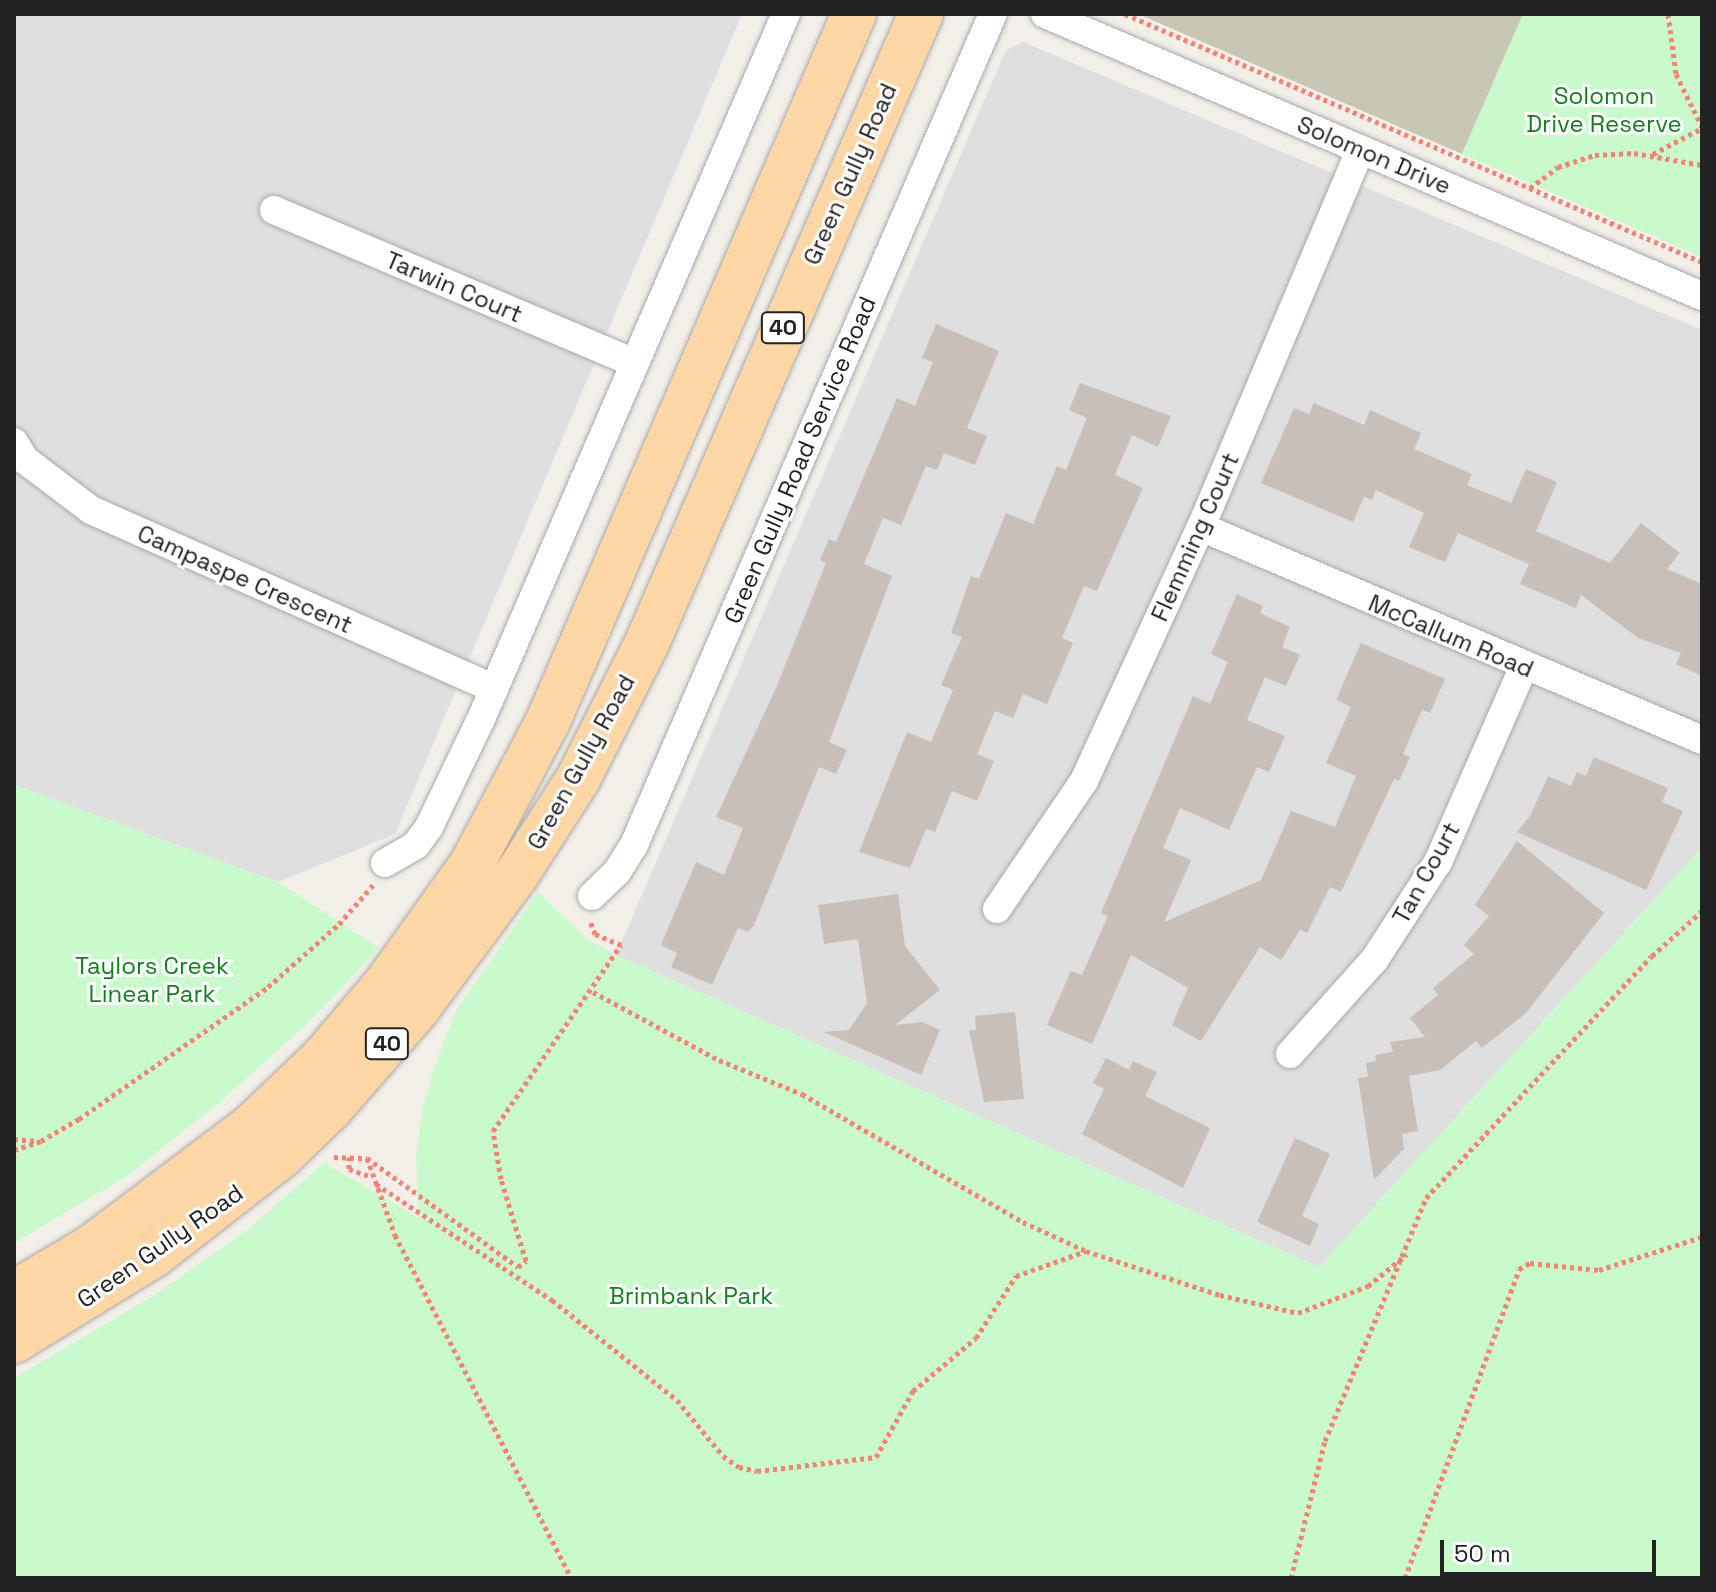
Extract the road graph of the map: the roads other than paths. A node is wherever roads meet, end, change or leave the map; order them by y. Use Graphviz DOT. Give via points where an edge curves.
graph roads {
  1 [pos="786,14"];
  2 [pos="854,14"];
  3 [pos="921,14"];
  4 [pos="993,14"];
  5 [pos="1045,14"];
  6 [pos="1361,149"];
  7 [pos="274,210"];
  8 [pos="1702,296"];
  9 [pos="635,363"];
  10 [pos="14,442"];
  11 [pos="1201,527"];
  12 [pos="1523,668"];
  13 [pos="494,689"];
  14 [pos="1702,740"];
  15 [pos="385,863"];
  16 [pos="592,896"];
  17 [pos="997,909"];
  18 [pos="1290,1054"];
  19 [pos="14,1293"];
  20 [pos="14,1341"];
  1 -- 9 [label="street"];
  2 -- 19 [label="main road, Green Gully Road / 40" via="549,719 472,864 386,984 323,1058 253,1125 90,1248"];
  3 -- 20 [label="main road, Green Gully Road / 40" via="647,643 578,779 515,877 418,1008 330,1109 280,1157 154,1255"];
  4 -- 16 [label="street, Green Gully Road Service Road" via="634,845 617,872"];
  5 -- 6 [label="street, Solomon Drive"];
  6 -- 8 [label="street, Solomon Drive"];
  6 -- 11 [label="street, Flemming Court"];
  7 -- 9 [label="street, Tarwin Court"];
  9 -- 13 [label="street"];
  10 -- 13 [label="street, Campaspe Crescent" via="25,460 91,510"];
  11 -- 12 [label="street, McCallum Road"];
  11 -- 17 [label="street, Flemming Court" via="1084,781"];
  12 -- 14 [label="street, McCallum Road"];
  12 -- 18 [label="street, Tan Court" via="1438,862 1375,959"];
  13 -- 15 [label="street" via="429,827 416,845"];
}
